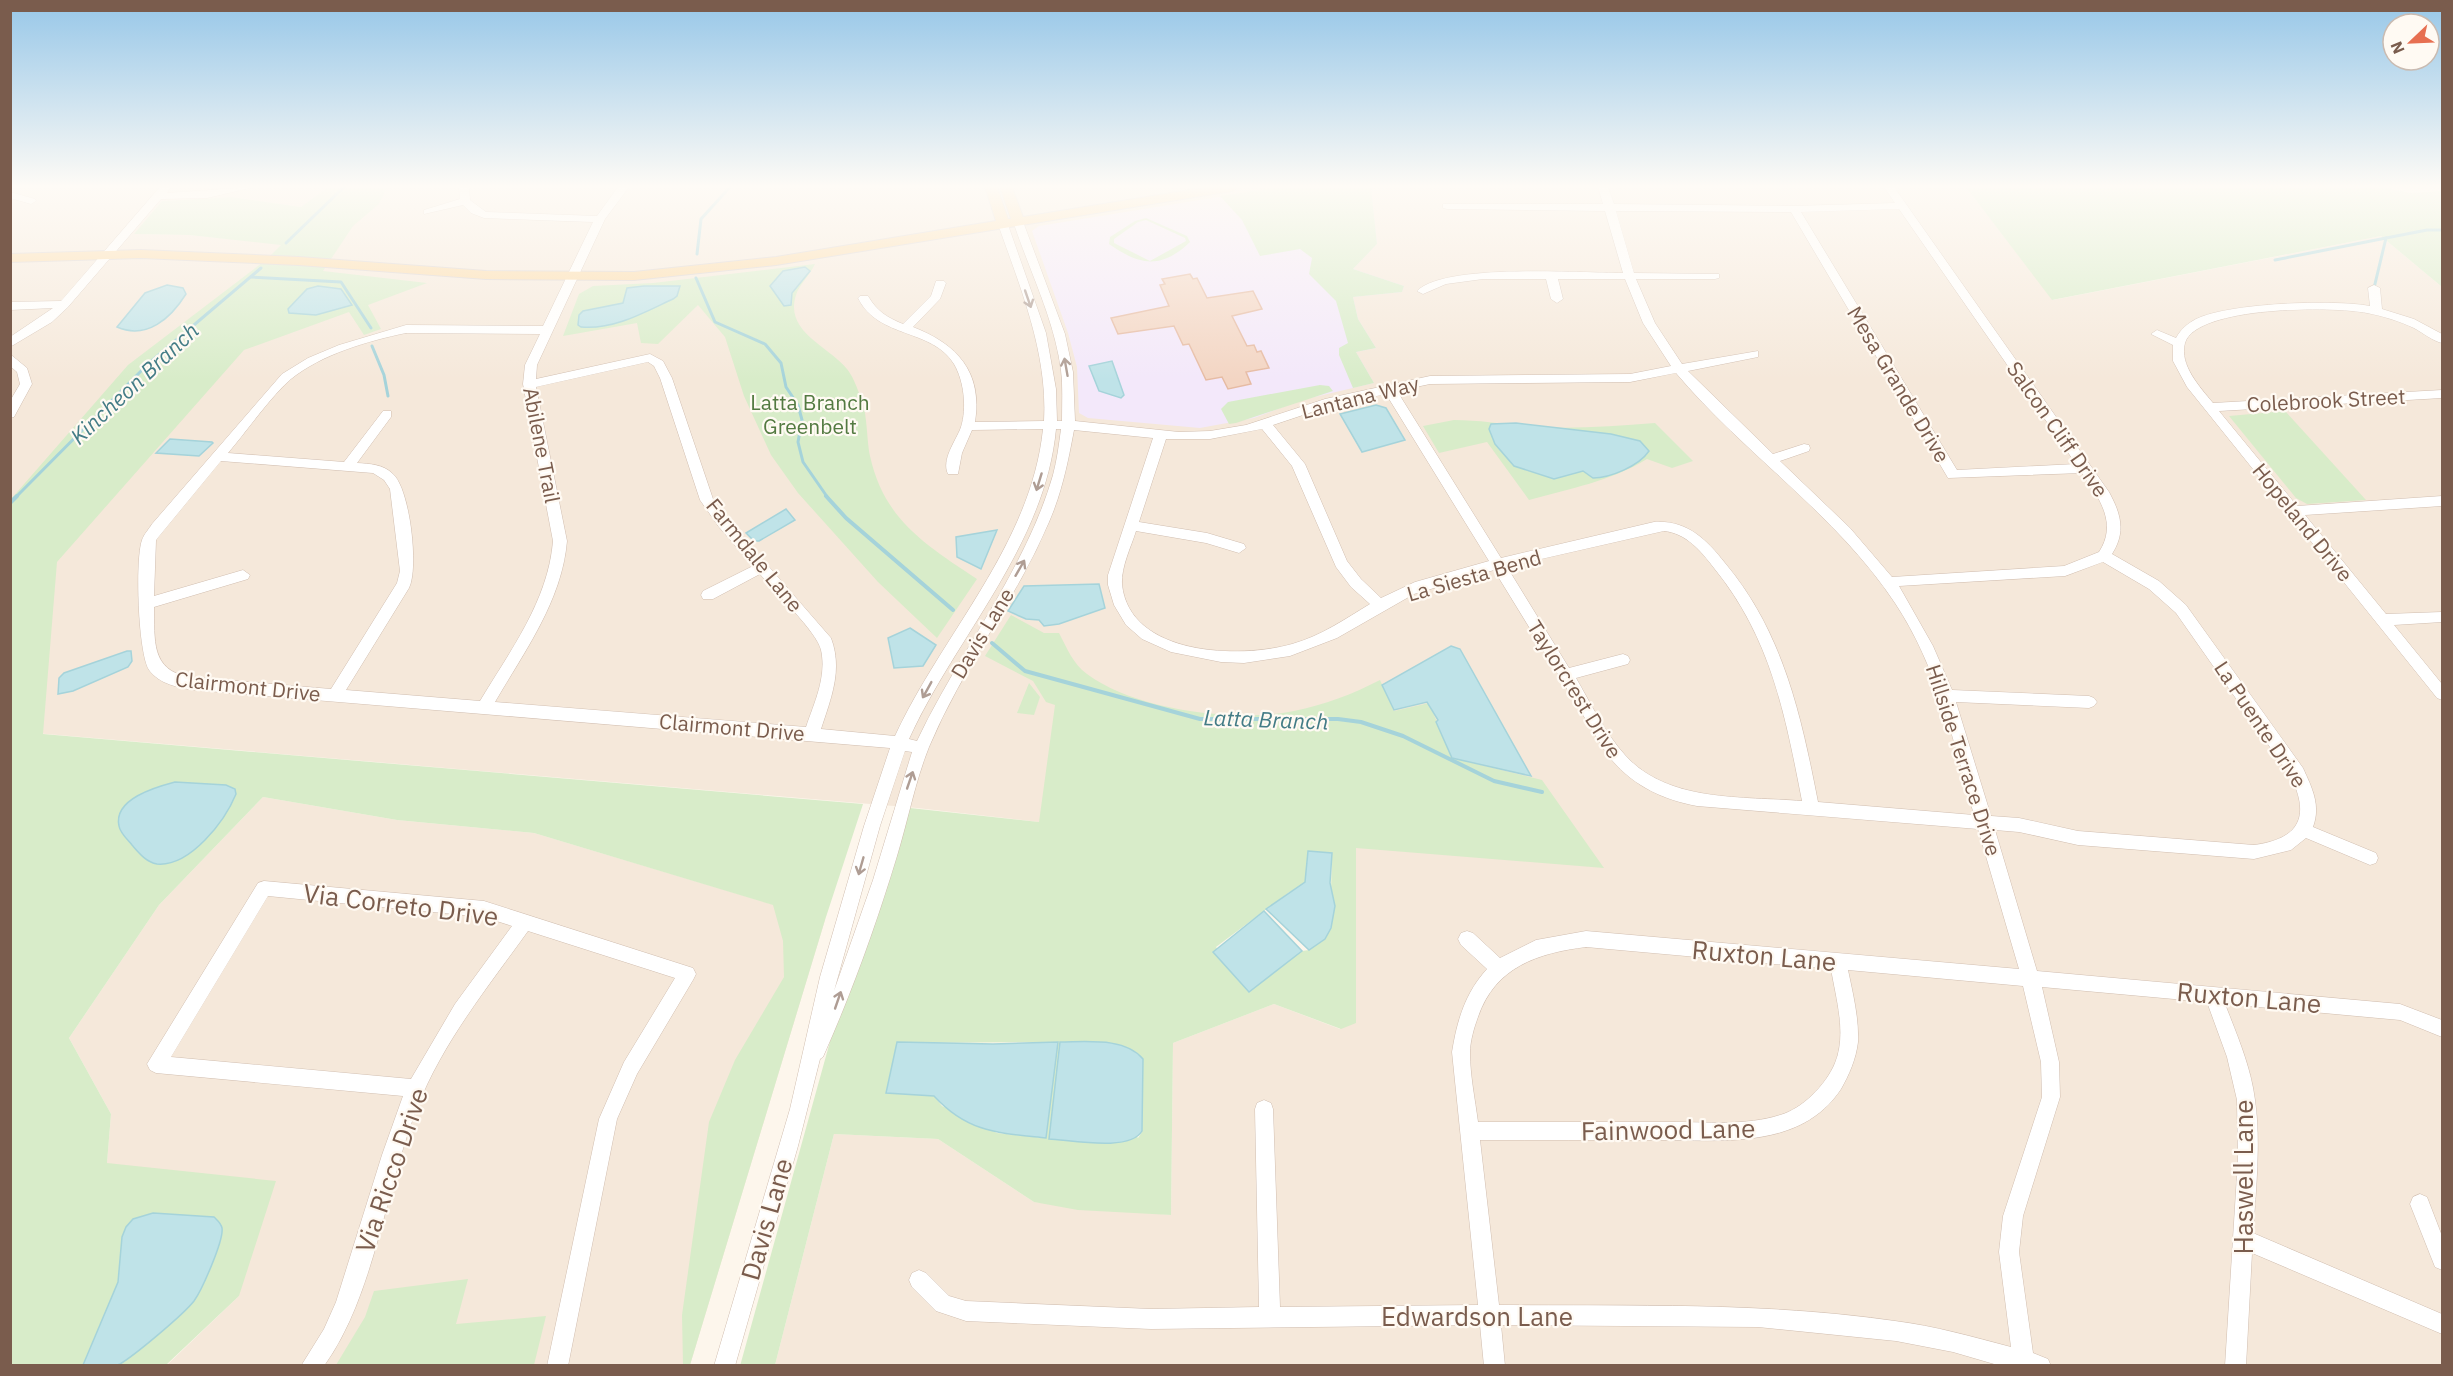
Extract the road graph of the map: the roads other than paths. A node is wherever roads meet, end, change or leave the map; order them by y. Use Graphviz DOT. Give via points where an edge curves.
graph roads {
  1 [pos="86,251"];
  2 [pos="109,251"];
  3 [pos="142,251"];
  4 [pos="585,251"];
  5 [pos="808,251"];
  6 [pos="1011,251"];
  7 [pos="1028,251"];
  8 [pos="1622,251"];
  9 [pos="1819,251"];
  10 [pos="1934,251"];
  11 [pos="10,258"];
  12 [pos="575,272"];
  13 [pos="1551,276"];
  14 [pos="1629,276"];
  15 [pos="1715,276"];
  16 [pos="940,283"];
  17 [pos="2374,288"];
  18 [pos="1423,291"];
  19 [pos="864,298"];
  20 [pos="1557,299"];
  21 [pos="64,304"];
  22 [pos="10,306"];
  23 [pos="2376,311"];
  24 [pos="906,328"];
  25 [pos="548,330"];
  26 [pos="2157,334"];
  27 [pos="2442,339"];
  28 [pos="10,344"];
  29 [pos="2180,344"];
  30 [pos="1754,354"];
  31 [pos="10,358"];
  32 [pos="1679,370"];
  33 [pos="529,384"];
  34 [pos="1389,388"];
  35 [pos="2442,394"];
  36 [pos="2210,407"];
  37 [pos="10,414"];
  38 [pos="387,414"];
  39 [pos="1264,423"];
  40 [pos="1051,424"];
  41 [pos="1068,425"];
  42 [pos="968,426"];
  43 [pos="1161,434"];
  44 [pos="1804,448"];
  45 [pos="217,456"];
  46 [pos="1770,460"];
  47 [pos="348,466"];
  48 [pos="2086,468"];
  49 [pos="953,471"];
  50 [pos="2442,501"];
  51 [pos="2294,511"];
  52 [pos="1131,525"];
  53 [pos="1239,548"];
  54 [pos="2104,556"];
  55 [pos="1498,566"];
  56 [pos="762,567"];
  57 [pos="243,575"];
  58 [pos="1887,582"];
  59 [pos="708,595"];
  60 [pos="148,603"];
  61 [pos="1381,606"];
  62 [pos="2442,616"];
  63 [pos="2383,620"];
  64 [pos="1623,660"];
  65 [pos="1566,675"];
  66 [pos="2442,694"];
  67 [pos="335,695"];
  68 [pos="1948,696"];
  69 [pos="2089,702"];
  70 [pos="484,707"];
  71 [pos="811,734"];
  72 [pos="901,742"];
  73 [pos="921,748"];
  74 [pos="1811,808"];
  75 [pos="1985,823"];
  76 [pos="2304,830"];
  77 [pos="2370,858"];
  78 [pos="525,922"];
  79 [pos="1467,939"];
  80 [pos="1838,961"];
  81 [pos="1498,968"];
  82 [pos="2030,978"];
  83 [pos="2213,994"];
  84 [pos="2442,1028"];
  85 [pos="807,1073"];
  86 [pos="416,1088"];
  87 [pos="1264,1109"];
  88 [pos="1468,1131"];
  89 [pos="2420,1204"];
  90 [pos="2244,1239"];
  91 [pos="2442,1260"];
  92 [pos="919,1280"];
  93 [pos="1490,1315"];
  94 [pos="1270,1318"];
  95 [pos="2442,1324"];
  96 [pos="2027,1364"];
  97 [pos="311,1365"];
  98 [pos="556,1365"];
  99 [pos="724,1365"];
  100 [pos="1495,1365"];
  101 [pos="2235,1365"];
  1 -- 11 [label="main road"];
  2 -- 21 [label="street"];
  3 -- 12 [label="main road" via="486,275"];
  4 -- 12 [label="street, Abilene Trail"];
  5 -- 12 [label="main road" via="688,272"];
  6 -- 40 [label="street, Davis Lane, one-way" via="1045,352 1052,396"];
  41 -- 7 [label="street, Davis Lane, one-way" via="1069,386 1062,345"];
  8 -- 14 [label="street, Hillside Terrace Drive"];
  9 -- 48 [label="street, Mesa Grande Drive" via="1953,476"];
  10 -- 48 [label="street, Salcon Cliff Drive"];
  12 -- 25 [label="street, Abilene Trail"];
  13 -- 14 [label="street"];
  13 -- 18 [label="street" via="1443,280"];
  13 -- 20 [label="street"];
  14 -- 15 [label="street"];
  14 -- 32 [label="street, Hillside Terrace Drive" via="1644,313"];
  16 -- 24 [label="street" via="932,302"];
  17 -- 23 [label="street"];
  19 -- 24 [label="street" via="872,313"];
  21 -- 22 [label="street"];
  21 -- 28 [label="street"];
  23 -- 27 [label="street" via="2410,322"];
  23 -- 29 [label="street" via="2339,306 2226,312 2191,326"];
  24 -- 42 [label="street" via="944,345 959,361 969,394"];
  25 -- 33 [label="street, Abilene Trail" via="531,365"];
  25 -- 45 [label="street, Clairmont Drive" via="406,329 339,351 286,377"];
  26 -- 29 [label="street"];
  29 -- 36 [label="street, Hopeland Drive" via="2182,370"];
  30 -- 32 [label="street, Lantana Way"];
  31 -- 37 [label="street" via="23,371 26,384"];
  32 -- 34 [label="street, Lantana Way" via="1614,380 1440,379"];
  32 -- 46 [label="street, Hillside Terrace Drive"];
  33 -- 56 [label="street, Farmdale Lane" via="655,360 666,378 707,500"];
  33 -- 70 [label="street, Abilene Trail" via="560,542 559,564 550,589"];
  34 -- 39 [label="street, Lantana Way"];
  34 -- 55 [label="street, Taylorcrest Drive"];
  35 -- 36 [label="street, Colebrook Street"];
  36 -- 51 [label="street, Hopeland Drive"];
  38 -- 47 [label="street"];
  39 -- 43 [label="street, Lantana Way" via="1210,435"];
  39 -- 61 [label="street" via="1298,464 1341,563"];
  40 -- 41 [label="street, Lantana Way"];
  40 -- 42 [label="street, Lantana Way"];
  40 -- 72 [label="street, Davis Lane, one-way" via="1042,475 1024,522"];
  41 -- 43 [label="street, Lantana Way"];
  73 -- 41 [label="street, Davis Lane, one-way" via="939,705 1043,523 1058,480"];
  42 -- 49 [label="street" via="954,456"];
  43 -- 52 [label="street, La Siesta Bend"];
  44 -- 46 [label="street"];
  45 -- 47 [label="street"];
  45 -- 60 [label="street, Clairmont Drive" via="149,540"];
  46 -- 58 [label="street, Hillside Terrace Drive" via="1833,519"];
  47 -- 67 [label="street" via="381,471 397,488 407,571 398,596"];
  48 -- 54 [label="street, Salcon Cliff Drive" via="2115,520 2114,540"];
  50 -- 51 [label="street"];
  51 -- 63 [label="street, Hopeland Drive"];
  52 -- 53 [label="street" via="1207,538"];
  52 -- 61 [label="street, La Siesta Bend" via="1115,575 1119,602 1143,632 1184,651 1227,656 1279,652 1323,638"];
  54 -- 58 [label="street" via="2065,571"];
  54 -- 76 [label="street, La Puente Drive" via="2163,592 2192,622 2302,782 2310,806"];
  55 -- 61 [label="street, La Siesta Bend" via="1412,589"];
  55 -- 65 [label="street, Taylorcrest Drive"];
  55 -- 74 [label="street, La Siesta Bend" via="1654,527 1686,530 1731,578 1769,640 1786,688"];
  56 -- 59 [label="street"];
  56 -- 71 [label="street, Farmdale Lane" via="824,638 829,649 831,670"];
  57 -- 60 [label="street"];
  58 -- 68 [label="street, Hillside Terrace Drive" via="1920,635"];
  60 -- 67 [label="street, Clairmont Drive" via="149,655 168,678 195,684"];
  62 -- 63 [label="street"];
  63 -- 66 [label="street, Hopeland Drive"];
  64 -- 65 [label="street"];
  65 -- 74 [label="street, Taylorcrest Drive" via="1618,758 1649,784 1697,799"];
  67 -- 70 [label="street, Clairmont Drive"];
  68 -- 69 [label="street"];
  68 -- 75 [label="street, Hillside Terrace Drive"];
  70 -- 71 [label="street, Clairmont Drive"];
  71 -- 72 [label="street, Clairmont Drive"];
  72 -- 73 [label="street, Clairmont Drive"];
  72 -- 85 [label="street, Davis Lane, one-way" via="877,809 818,1017"];
  85 -- 73 [label="street, Davis Lane, one-way" via="830,1024"];
  74 -- 75 [label="street, Taylorcrest Drive"];
  75 -- 76 [label="street" via="2078,838 2254,852 2285,846"];
  75 -- 82 [label="street, Hillside Terrace Drive"];
  76 -- 77 [label="street"];
  78 -- 86 [label="street, Via Ricco Drive" via="448,1029"];
  78 -- 86 [label="street, Via Correto Drive" via="471,907 264,888 156,1064"];
  78 -- 98 [label="street, Via Correto Drive" via="687,974 630,1068 608,1119"];
  79 -- 81 [label="street"];
  80 -- 81 [label="street, Ruxton Lane" via="1586,939 1547,944 1511,958"];
  80 -- 82 [label="street, Ruxton Lane"];
  80 -- 88 [label="street, Fainwood Lane" via="1847,1053 1826,1093 1794,1119 1763,1128 1728,1131"];
  81 -- 88 [label="street, Ruxton Lane" via="1474,999 1462,1037 1460,1066"];
  82 -- 83 [label="street, Ruxton Lane"];
  82 -- 96 [label="street, Hillside Terrace Drive" via="2050,1062 2051,1097 2013,1216 2009,1252"];
  83 -- 84 [label="street, Ruxton Lane" via="2400,1012"];
  83 -- 90 [label="street, Haswell Lane" via="2236,1057 2246,1100"];
  85 -- 99 [label="street, Davis Lane"];
  86 -- 97 [label="street, Via Ricco Drive" via="392,1153 349,1298 334,1332"];
  87 -- 94 [label="street"];
  88 -- 93 [label="street, Ruxton Lane"];
  89 -- 91 [label="street"];
  90 -- 95 [label="street"];
  90 -- 101 [label="street, Haswell Lane"];
  92 -- 94 [label="street, Edwardson Lane" via="943,1304 966,1311 1151,1319"];
  93 -- 94 [label="street, Edwardson Lane"];
  93 -- 96 [label="street, Edwardson Lane" via="1690,1315 1810,1320 1907,1333"];
  93 -- 100 [label="street, Ruxton Lane"];
}
